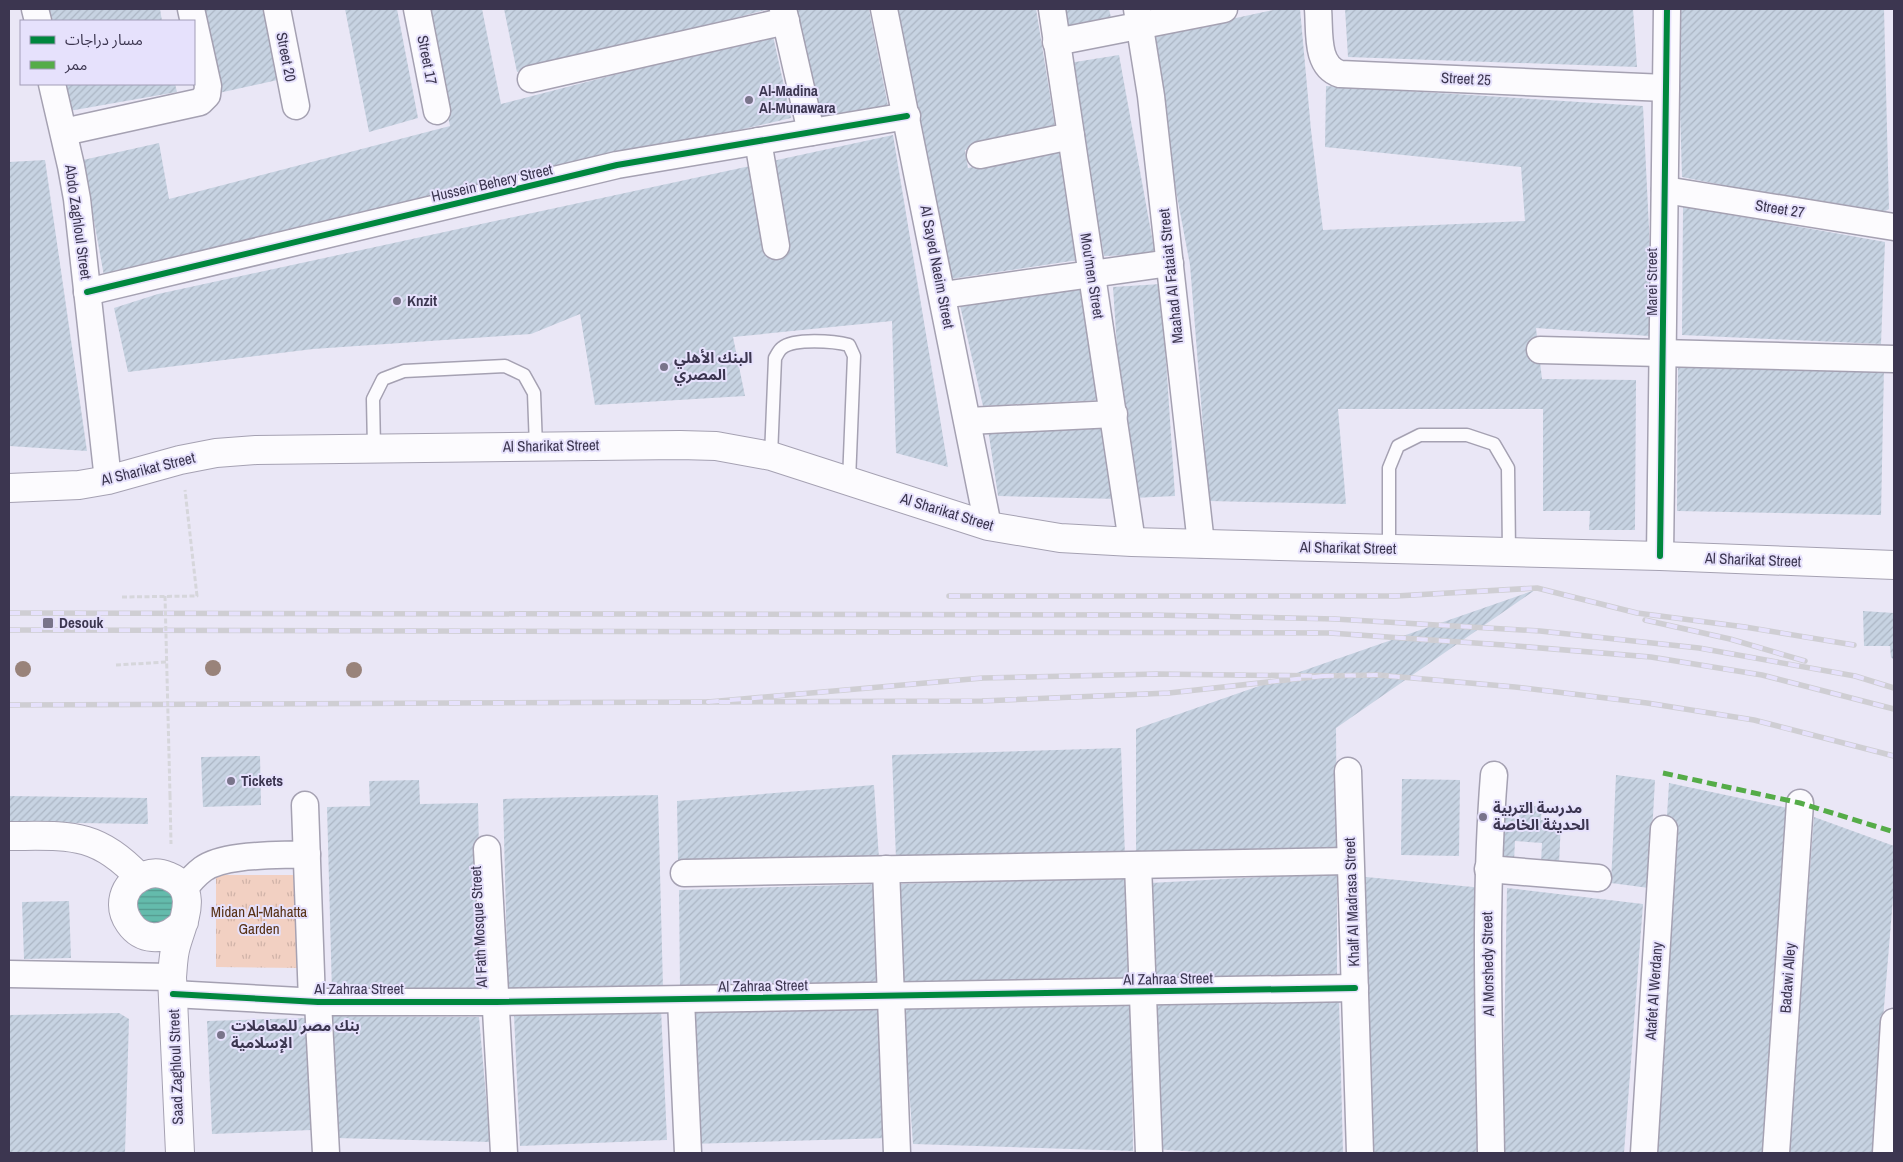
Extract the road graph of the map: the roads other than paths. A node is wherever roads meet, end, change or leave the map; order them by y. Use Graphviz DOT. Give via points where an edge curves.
graph roads {
  1 [pos="277,9"];
  2 [pos="417,9"];
  3 [pos="884,9"];
  4 [pos="1052,9"];
  5 [pos="1224,9"];
  6 [pos="1318,9"];
  7 [pos="1667,9"];
  8 [pos="785,15"];
  9 [pos="1139,17"];
  10 [pos="195,27"];
  11 [pos="1056,42"];
  12 [pos="531,79"];
  13 [pos="52,85"];
  14 [pos="1666,88"];
  15 [pos="296,106"];
  16 [pos="437,111"];
  17 [pos="906,116"];
  18 [pos="64,132"];
  19 [pos="811,132"];
  20 [pos="1070,136"];
  21 [pos="758,141"];
  22 [pos="980,155"];
  23 [pos="1665,190"];
  24 [pos="1894,227"];
  25 [pos="776,246"];
  26 [pos="1170,263"];
  27 [pos="1092,273"];
  28 [pos="87,292"];
  29 [pos="943,295"];
  30 [pos="1540,350"];
  31 [pos="1664,353"];
  32 [pos="1894,359"];
  33 [pos="1114,414"];
  34 [pos="968,421"];
  35 [pos="536,446"];
  36 [pos="374,448"];
  37 [pos="770,456"];
  38 [pos="108,480"];
  39 [pos="849,481"];
  40 [pos="9,488"];
  41 [pos="988,526"];
  42 [pos="1132,542"];
  43 [pos="1201,544"];
  44 [pos="1389,549"];
  45 [pos="1509,552"];
  46 [pos="1660,556"];
  47 [pos="1894,565"];
  48 [pos="1348,771"];
  49 [pos="1494,775"];
  50 [pos="1800,804"];
  51 [pos="305,805"];
  52 [pos="1664,829"];
  53 [pos="9,836"];
  54 [pos="487,849"];
  55 [pos="307,854"];
  56 [pos="1350,861"];
  57 [pos="1138,865"];
  58 [pos="886,869"];
  59 [pos="1488,869"];
  60 [pos="684,873"];
  61 [pos="139,877"];
  62 [pos="1598,878"];
  63 [pos="184,889"];
  64 [pos="184,922"];
  65 [pos="9,974"];
  66 [pos="173,985"];
  67 [pos="1354,988"];
  68 [pos="1143,992"];
  69 [pos="891,997"];
  70 [pos="681,1000"];
  71 [pos="315,1002"];
  72 [pos="496,1002"];
  73 [pos="1894,1022"];
  74 [pos="180,1153"];
  75 [pos="326,1153"];
  76 [pos="504,1153"];
  77 [pos="688,1153"];
  78 [pos="897,1153"];
  79 [pos="1149,1153"];
  80 [pos="1360,1153"];
  81 [pos="1491,1153"];
  82 [pos="1644,1153"];
  83 [pos="1776,1153"];
  84 [pos="1886,1153"];
  1 -- 15 [label="street, Street 20"];
  2 -- 16 [label="street, Street 17"];
  3 -- 17 [label="street, Al Sayed Naeim Street"];
  4 -- 11 [label="street, Mou'men Street"];
  5 -- 9 [label="street"];
  6 -- 14 [label="street, Street 25" via="1322,56 1328,68 1340,74"];
  7 -- 14 [label="street, Marei Street"];
  8 -- 12 [label="street"];
  8 -- 19 [label="street"];
  9 -- 11 [label="street"];
  9 -- 26 [label="street, Maahad Al Fataiat Street"];
  10 -- 18 [label="street" via="208,86 204,99"];
  11 -- 20 [label="street, Mou'men Street"];
  13 -- 18 [label="street, Abdo Zaghloul Street"];
  14 -- 23 [label="street, Marei Street"];
  17 -- 19 [label="street, Hussein Behery Street"];
  17 -- 29 [label="street, Al Sayed Naeim Street"];
  18 -- 28 [label="street, Abdo Zaghloul Street" via="77,199"];
  19 -- 21 [label="street, Hussein Behery Street"];
  20 -- 22 [label="street"];
  20 -- 27 [label="street, Mou'men Street"];
  21 -- 25 [label="street"];
  21 -- 28 [label="street, Hussein Behery Street" via="617,165"];
  23 -- 24 [label="street, Street 27"];
  23 -- 31 [label="street, Marei Street"];
  26 -- 27 [label="street"];
  26 -- 43 [label="street, Maahad Al Fataiat Street"];
  27 -- 29 [label="street"];
  27 -- 33 [label="street, Mou'men Street"];
  28 -- 38 [label="street, Abdo Zaghloul Street"];
  29 -- 34 [label="street, Al Sayed Naeim Street"];
  30 -- 31 [label="street"];
  31 -- 32 [label="street"];
  31 -- 46 [label="street, Marei Street"];
  33 -- 34 [label="street"];
  33 -- 42 [label="street, Mou'men Street"];
  34 -- 41 [label="street, Al Sayed Naeim Street"];
  35 -- 36 [label="main road, Al Sharikat Street"];
  35 -- 36 [label="lane" via="534,393 524,375 505,366 404,371 383,380 373,399"];
  35 -- 37 [label="main road, Al Sharikat Street" via="707,446"];
  36 -- 38 [label="main road, Al Sharikat Street" via="216,453"];
  37 -- 39 [label="main road, Al Sharikat Street"];
  37 -- 39 [label="lane" via="775,358 782,348 792,343 837,341 848,345 854,356"];
  38 -- 40 [label="main road, Al Sharikat Street" via="79,485"];
  39 -- 41 [label="main road, Al Sharikat Street"];
  41 -- 42 [label="main road, Al Sharikat Street" via="1060,538"];
  42 -- 43 [label="main road, Al Sharikat Street"];
  43 -- 44 [label="main road, Al Sharikat Street"];
  44 -- 45 [label="main road, Al Sharikat Street"];
  44 -- 45 [label="lane" via="1389,468 1398,446 1420,435 1467,435 1494,444 1508,468"];
  45 -- 46 [label="main road, Al Sharikat Street"];
  46 -- 47 [label="main road, Al Sharikat Street"];
  48 -- 56 [label="street, Khalf Al Madrasa Street"];
  49 -- 59 [label="street, Al Morshedy Street"];
  50 -- 83 [label="street, Badawi Alley"];
  51 -- 55 [label="street"];
  52 -- 82 [label="street, Atafet Al Werdany"];
  53 -- 61 [label="main road" via="62,836 84,840 123,860"];
  54 -- 72 [label="street, Al Fath Mosque Street"];
  55 -- 63 [label="street" via="216,862 203,868"];
  55 -- 71 [label="street"];
  56 -- 57 [label="street"];
  56 -- 67 [label="street, Khalf Al Madrasa Street"];
  57 -- 58 [label="street"];
  57 -- 68 [label="street"];
  58 -- 60 [label="street"];
  58 -- 69 [label="street"];
  59 -- 62 [label="street"];
  59 -- 81 [label="street, Al Morshedy Street"];
  61 -- 63 [label="main road" via="161,873"];
  61 -- 64 [label="main road" via="129,886 124,898 123,911 128,923 150,937 163,937"];
  63 -- 64 [label="main road" via="188,911"];
  64 -- 66 [label="main road, Saad Zaghloul Street" via="175,948"];
  65 -- 66 [label="street, Al Zahraa Street"];
  66 -- 71 [label="street, Al Zahraa Street"];
  66 -- 74 [label="main road, Saad Zaghloul Street"];
  67 -- 68 [label="street, Al Zahraa Street"];
  67 -- 80 [label="street, Khalf Al Madrasa Street"];
  68 -- 69 [label="street, Al Zahraa Street"];
  68 -- 79 [label="street"];
  69 -- 70 [label="street, Al Zahraa Street"];
  69 -- 78 [label="street"];
  70 -- 72 [label="street, Al Zahraa Street"];
  70 -- 77 [label="street"];
  71 -- 72 [label="street, Al Zahraa Street"];
  71 -- 75 [label="street"];
  72 -- 76 [label="street, Al Fath Mosque Street"];
  73 -- 84 [label="street"];
}
